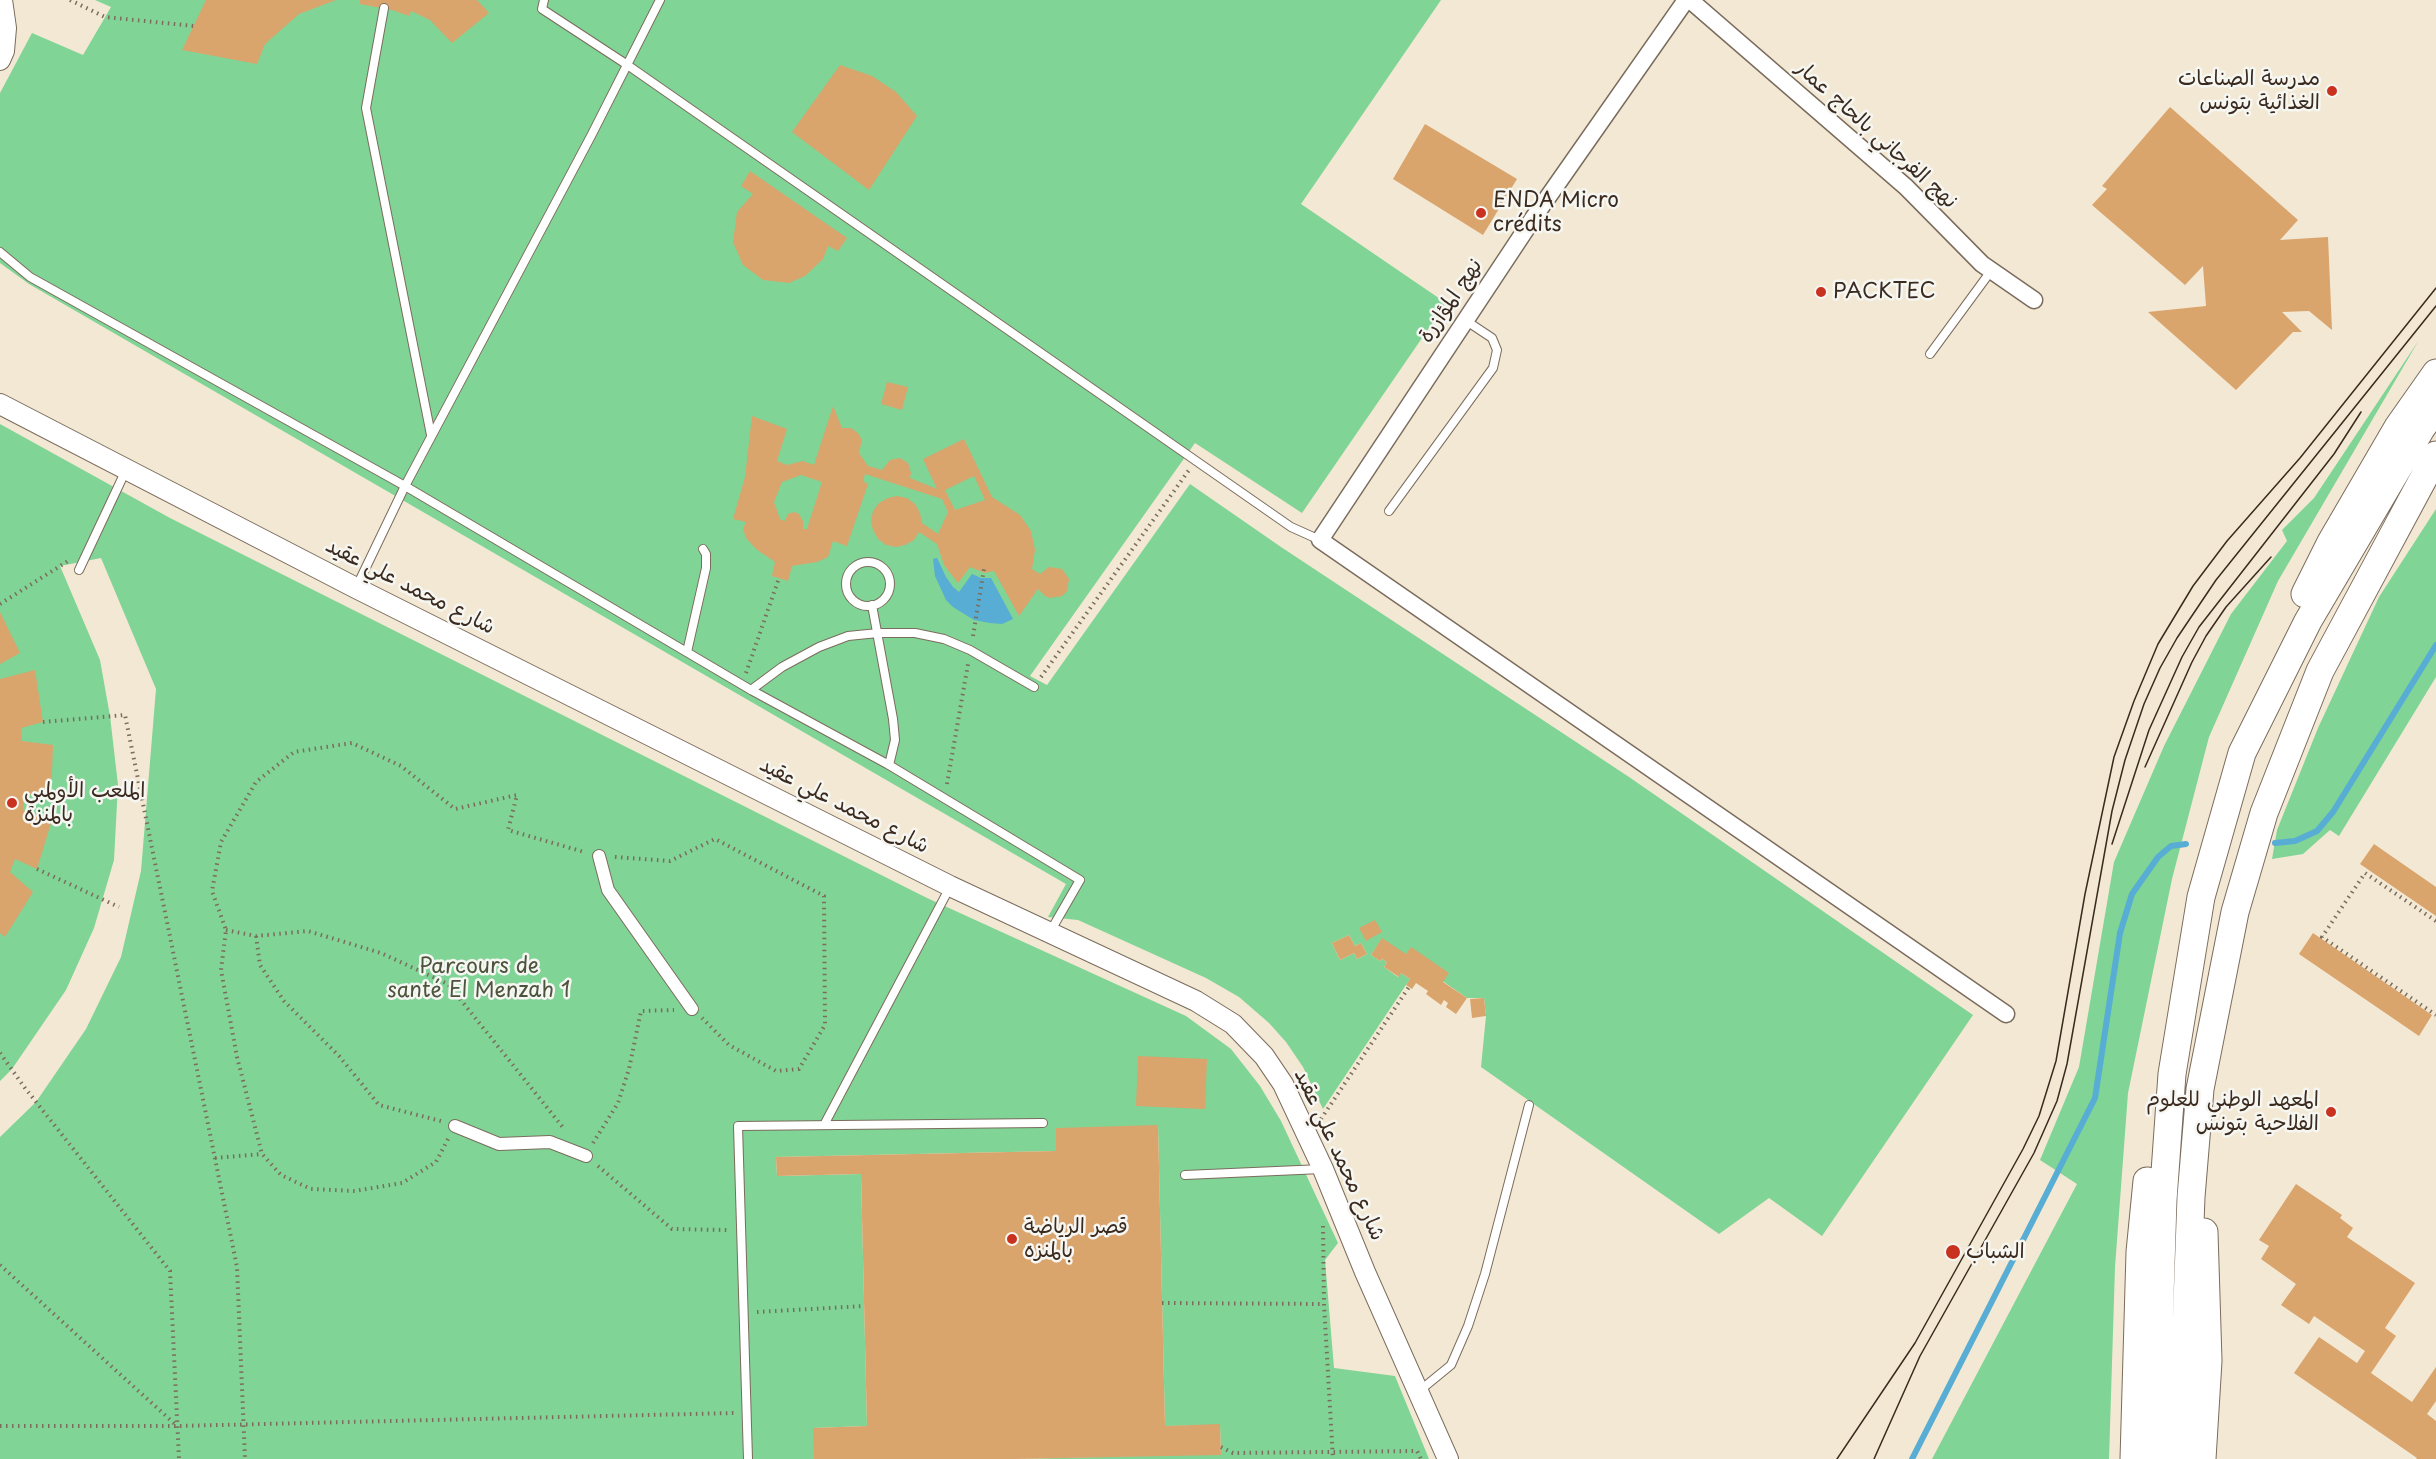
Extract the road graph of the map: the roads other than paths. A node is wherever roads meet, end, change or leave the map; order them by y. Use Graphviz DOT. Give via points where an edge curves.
graph roads {
  1 [pos="2,0"];
  2 [pos="544,0"];
  3 [pos="660,0"];
  4 [pos="1688,0"];
  5 [pos="384,8"];
  6 [pos="0,60"];
  7 [pos="626,64"];
  8 [pos="0,252"];
  9 [pos="1991,271"];
  10 [pos="2034,300"];
  11 [pos="1465,321"];
  12 [pos="1930,354"];
  13 [pos="2436,373"];
  14 [pos="0,404"];
  15 [pos="2428,418"];
  16 [pos="431,436"];
  17 [pos="2436,455"];
  18 [pos="126,470"];
  19 [pos="405,486"];
  20 [pos="2436,493"];
  21 [pos="1389,511"];
  22 [pos="1320,540"];
  23 [pos="703,549"];
  24 [pos="79,570"];
  25 [pos="356,588"];
  26 [pos="872,605"];
  27 [pos="878,633"];
  28 [pos="687,652"];
  29 [pos="1034,687"];
  30 [pos="751,690"];
  31 [pos="2290,745"];
  32 [pos="2242,753"];
  33 [pos="889,765"];
  34 [pos="598,856"];
  35 [pos="950,886"];
  36 [pos="2201,897"];
  37 [pos="2235,912"];
  38 [pos="1049,934"];
  39 [pos="692,1009"];
  40 [pos="2006,1014"];
  41 [pos="1529,1105"];
  42 [pos="1043,1123"];
  43 [pos="824,1125"];
  44 [pos="455,1126"];
  45 [pos="586,1156"];
  46 [pos="1323,1168"];
  47 [pos="1185,1175"];
  48 [pos="2172,1314"];
  49 [pos="1418,1392"];
  50 [pos="748,1459"];
  51 [pos="1448,1459"];
  52 [pos="2134,1459"];
  53 [pos="2155,1459"];
  54 [pos="2181,1459"];
  55 [pos="2202,1459"];
  1 -- 6 [label="street" via="6,28"];
  2 -- 7 [label="lane" via="542,9"];
  3 -- 7 [label="lane"];
  4 -- 9 [label="street, نهج الفرجاني بالحاج عمار" via="1906,187"];
  4 -- 11 [label="street, نهج المؤازرة"];
  5 -- 16 [label="lane" via="366,108"];
  7 -- 16 [label="lane"];
  7 -- 22 [label="lane" via="1292,527"];
  8 -- 19 [label="lane" via="30,277"];
  9 -- 10 [label="street, نهج الفرجاني بالحاج عمار"];
  9 -- 12 [label="lane"];
  11 -- 21 [label="lane" via="1492,338 1497,350 1492,368"];
  11 -- 22 [label="street, نهج المؤازرة"];
  13 -- 32 [label="highway" via="2398,427 2331,542 2281,643"];
  14 -- 18 [label="street, شارع محمد علي عقيد"];
  15 -- 32 [label="highway" via="2308,621"];
  16 -- 19 [label="lane"];
  17 -- 31 [label="highway" via="2320,671"];
  18 -- 24 [label="lane"];
  18 -- 25 [label="street, شارع محمد علي عقيد"];
  19 -- 25 [label="lane"];
  19 -- 28 [label="lane"];
  20 -- 31 [label="highway" via="2353,625"];
  22 -- 40 [label="street"];
  23 -- 28 [label="lane" via="706,568"];
  25 -- 35 [label="street, شارع محمد علي عقيد"];
  26 -- 26 [label="lane" via="886,596 889,579 880,566 864,562 850,572 847,588 856,602"];
  26 -- 27 [label="lane"];
  27 -- 29 [label="lane" via="915,633 944,639"];
  27 -- 30 [label="lane" via="848,636 819,647"];
  27 -- 33 [label="lane" via="895,740"];
  28 -- 30 [label="lane"];
  30 -- 33 [label="lane"];
  31 -- 37 [label="highway" via="2264,813"];
  32 -- 36 [label="highway"];
  33 -- 38 [label="lane" via="1080,879"];
  34 -- 39 [label="street" via="608,890"];
  35 -- 38 [label="street, شارع محمد علي عقيد"];
  35 -- 43 [label="lane"];
  36 -- 48 [label="highway" via="2172,1074 2163,1200"];
  36 -- 52 [label="highway" via="2167,1046 2149,1164 2140,1252"];
  37 -- 48 [label="highway" via="2200,1089 2190,1197"];
  37 -- 55 [label="highway" via="2211,1124 2204,1230 2208,1361"];
  38 -- 46 [label="street, شارع محمد علي عقيد" via="1196,1001 1233,1024 1264,1056 1283,1084"];
  41 -- 49 [label="lane" via="1468,1326 1451,1365"];
  42 -- 43 [label="lane"];
  43 -- 50 [label="lane" via="738,1126"];
  44 -- 45 [label="street" via="498,1144 550,1142"];
  46 -- 47 [label="lane"];
  46 -- 49 [label="street, شارع محمد علي عقيد"];
  48 -- 53 [label="highway"];
  48 -- 54 [label="highway"];
  49 -- 51 [label="street, شارع محمد علي عقيد"];
}
